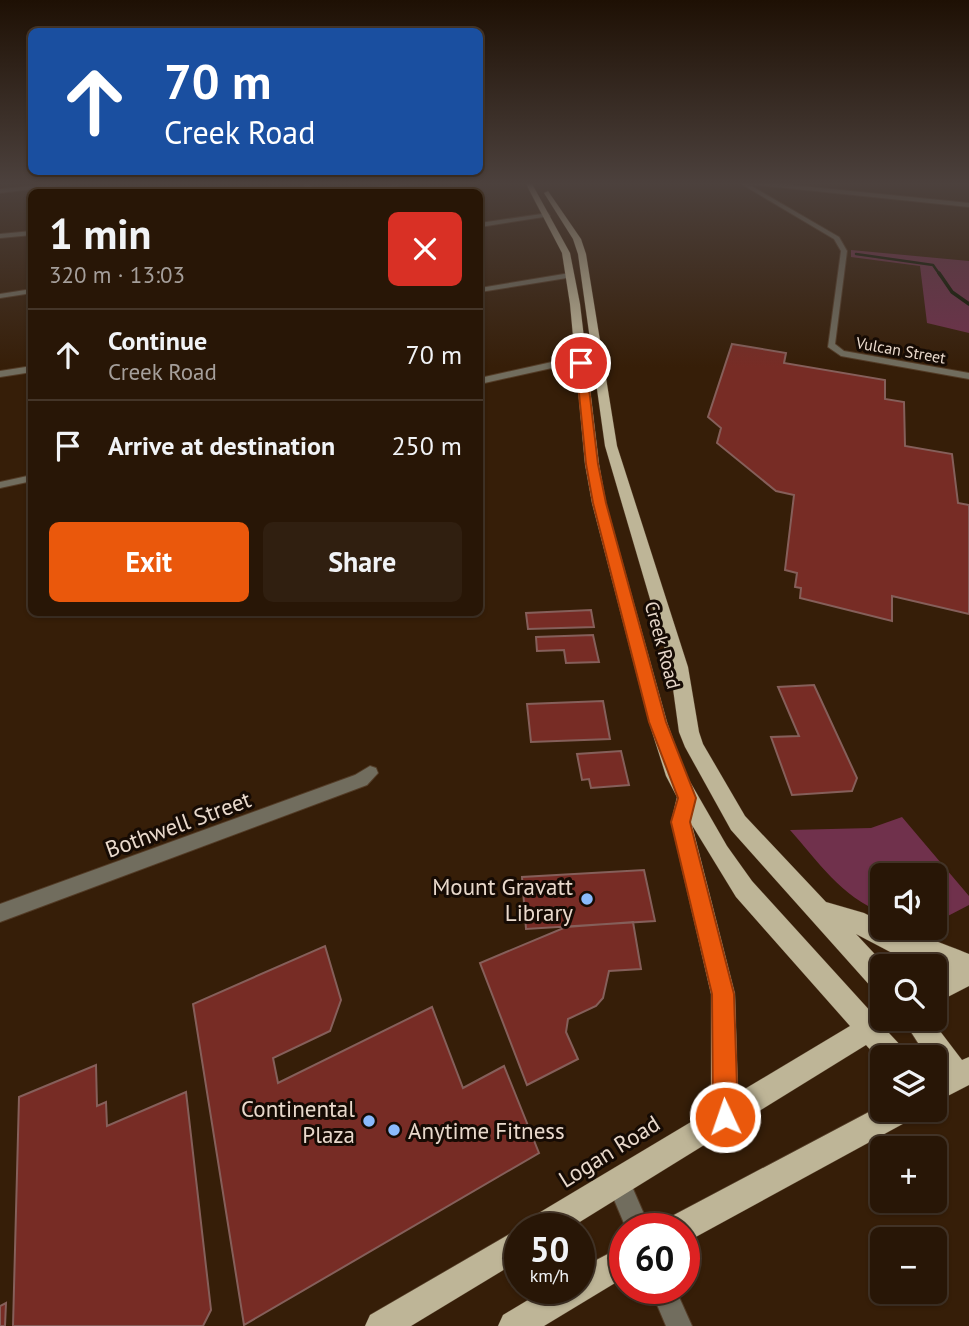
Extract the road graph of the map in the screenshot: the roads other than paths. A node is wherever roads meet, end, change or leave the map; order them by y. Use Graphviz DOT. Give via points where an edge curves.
graph roads {
  1 [pos="563,244"];
  2 [pos="579,244"];
  3 [pos="843,244"];
  4 [pos="570,275"];
  5 [pos="483,290"];
  6 [pos="28,292"];
  7 [pos="0,296"];
  8 [pos="581,363"];
  9 [pos="28,370"];
  10 [pos="0,374"];
  11 [pos="969,376"];
  12 [pos="483,380"];
  13 [pos="28,479"];
  14 [pos="0,485"];
  15 [pos="370,773"];
  16 [pos="687,798"];
  17 [pos="817,911"];
  18 [pos="0,913"];
  19 [pos="969,966"];
  20 [pos="870,967"];
  21 [pos="969,973"];
  22 [pos="947,985"];
  23 [pos="870,1014"];
  24 [pos="870,1028"];
  25 [pos="926,1031"];
  26 [pos="963,1073"];
  27 [pos="947,1082"];
  28 [pos="725,1117"];
  29 [pos="878,1122"];
  30 [pos="619,1183"];
  31 [pos="568,1213"];
  32 [pos="632,1213"];
  33 [pos="700,1218"];
  34 [pos="504,1252"];
  35 [pos="552,1304"];
  36 [pos="669,1304"];
  37 [pos="381,1326"];
  38 [pos="514,1326"];
  39 [pos="679,1326"];
  1 -- 4 [label="main road, Creek Road"];
  2 -- 17 [label="main road, Creek Road" via="611,446 679,667 695,747 738,823"];
  3 -- 11 [label="street, Vulcan Street" via="831,345 841,353"];
  4 -- 5 [label="street"];
  4 -- 8 [label="main road, Creek Road"];
  6 -- 7 [label="street"];
  8 -- 12 [label="street"];
  8 -- 16 [label="main road, Creek Road" via="599,503 658,722"];
  9 -- 10 [label="street"];
  13 -- 14 [label="street"];
  15 -- 18 [label="street, Bothwell Street"];
  16 -- 23 [label="main road, Creek Road" via="744,890"];
  16 -- 28 [label="main road" via="681,822 723,994"];
  17 -- 19 [label="main road"];
  17 -- 20 [label="main road, Creek Road"];
  21 -- 22 [label="main road"];
  24 -- 28 [label="main road, Logan Road"];
  25 -- 26 [label="main road"];
  26 -- 27 [label="main road"];
  28 -- 30 [label="main road, Logan Road"];
  29 -- 33 [label="main road"];
  30 -- 31 [label="main road, Logan Road"];
  30 -- 32 [label="street"];
  34 -- 37 [label="main road"];
  35 -- 38 [label="main road"];
  36 -- 39 [label="street"];
}
